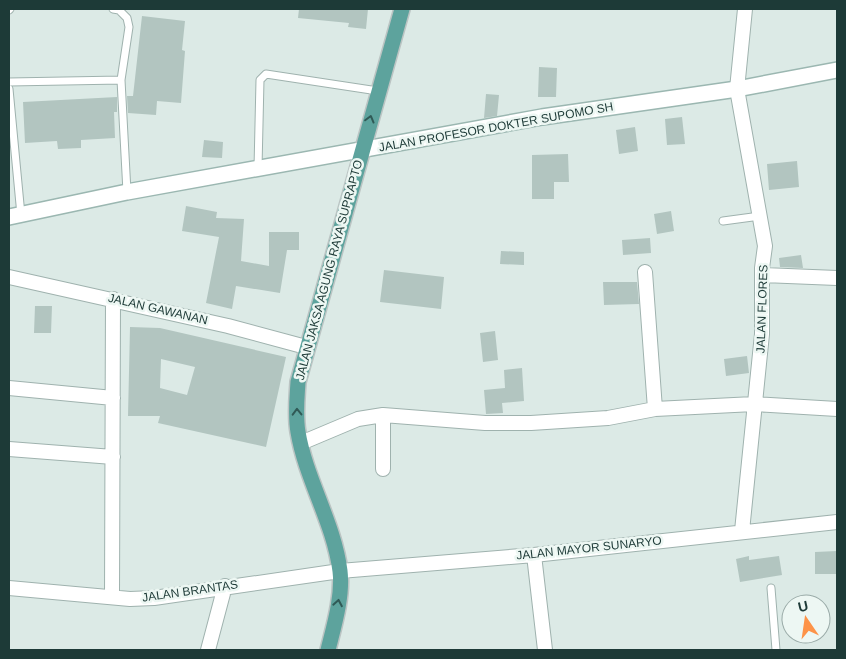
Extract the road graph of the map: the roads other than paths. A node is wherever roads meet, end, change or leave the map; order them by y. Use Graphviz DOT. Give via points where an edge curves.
graph roads {
  1 [pos="113,9"];
  2 [pos="128,9"];
  3 [pos="402,9"];
  4 [pos="745,9"];
  5 [pos="127,18"];
  6 [pos="837,70"];
  7 [pos="121,80"];
  8 [pos="9,82"];
  9 [pos="737,88"];
  10 [pos="9,89"];
  11 [pos="378,91"];
  12 [pos="361,150"];
  13 [pos="258,169"];
  14 [pos="127,192"];
  15 [pos="15,216"];
  16 [pos="760,216"];
  17 [pos="723,222"];
  18 [pos="645,272"];
  19 [pos="763,275"];
  20 [pos="9,277"];
  21 [pos="837,278"];
  22 [pos="113,299"];
  23 [pos="306,347"];
  24 [pos="9,388"];
  25 [pos="113,398"];
  26 [pos="754,404"];
  27 [pos="655,409"];
  28 [pos="837,409"];
  29 [pos="383,415"];
  30 [pos="301,443"];
  31 [pos="9,449"];
  32 [pos="113,457"];
  33 [pos="383,469"];
  34 [pos="837,522"];
  35 [pos="742,531"];
  36 [pos="534,555"];
  37 [pos="340,571"];
  38 [pos="225,586"];
  39 [pos="9,588"];
  40 [pos="771,588"];
  41 [pos="112,597"];
  42 [pos="208,650"];
  43 [pos="328,650"];
  44 [pos="545,650"];
  45 [pos="776,650"];
  1 -- 5 [label="lane"];
  2 -- 5 [label="lane"];
  3 -- 11 [label="main road, JALAN JAKSA AGUNG RAYA SUPRAPTO"];
  4 -- 9 [label="street, JALAN FLORES"];
  5 -- 7 [label="lane"];
  6 -- 9 [label="street, JALAN PROFESOR DOKTER SUPOMO SH"];
  7 -- 8 [label="lane"];
  7 -- 14 [label="lane"];
  9 -- 12 [label="street, JALAN PROFESOR DOKTER SUPOMO SH" via="542,117"];
  9 -- 16 [label="street, JALAN FLORES"];
  10 -- 15 [label="lane"];
  12 -- 11 [label="main road, JALAN JAKSA AGUNG RAYA SUPRAPTO, one-way"];
  11 -- 13 [label="lane" via="266,74 260,80"];
  12 -- 13 [label="street, JALAN PROFESOR DOKTER SUPOMO SH"];
  12 -- 23 [label="main road, JALAN JAKSA AGUNG RAYA SUPRAPTO"];
  13 -- 14 [label="street, JALAN PROFESOR DOKTER SUPOMO SH"];
  14 -- 15 [label="street, JALAN PROFESOR DOKTER SUPOMO SH"];
  16 -- 17 [label="lane"];
  16 -- 19 [label="street, JALAN FLORES" via="765,246"];
  18 -- 27 [label="street"];
  19 -- 21 [label="street"];
  19 -- 26 [label="street, JALAN FLORES" via="762,334"];
  20 -- 22 [label="street, JALAN GAWANAN"];
  22 -- 23 [label="street, JALAN GAWANAN"];
  22 -- 25 [label="street"];
  30 -- 23 [label="main road, JALAN JAKSA AGUNG RAYA SUPRAPTO, one-way" via="296,410"];
  24 -- 25 [label="street"];
  25 -- 32 [label="street"];
  26 -- 27 [label="street"];
  26 -- 28 [label="street"];
  26 -- 35 [label="street, JALAN FLORES"];
  27 -- 29 [label="street" via="608,418 531,423"];
  29 -- 30 [label="street" via="358,419"];
  29 -- 33 [label="street"];
  30 -- 37 [label="main road, JALAN JAKSA AGUNG RAYA SUPRAPTO"];
  31 -- 32 [label="street"];
  32 -- 41 [label="street"];
  34 -- 35 [label="street, JALAN MAYOR SUNARYO"];
  35 -- 36 [label="street, JALAN MAYOR SUNARYO"];
  36 -- 37 [label="street, JALAN MAYOR SUNARYO"];
  36 -- 44 [label="street"];
  37 -- 38 [label="street, JALAN BRANTAS"];
  43 -- 37 [label="main road, JALAN JAKSA AGUNG RAYA SUPRAPTO, one-way" via="340,588"];
  38 -- 41 [label="street, JALAN BRANTAS" via="154,598"];
  38 -- 42 [label="street"];
  39 -- 41 [label="street, JALAN BRANTAS"];
  40 -- 45 [label="lane"];
}
